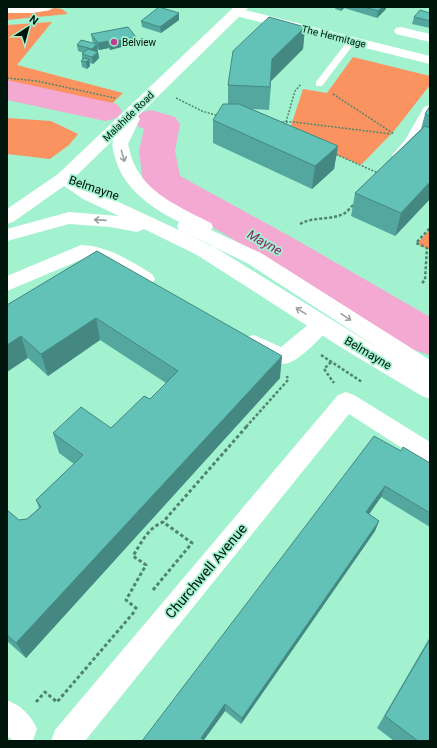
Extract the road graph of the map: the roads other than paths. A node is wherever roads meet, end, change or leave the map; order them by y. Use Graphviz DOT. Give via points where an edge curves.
graph roads {
  1 [pos="45,7"];
  2 [pos="7,9"];
  3 [pos="240,9"];
  4 [pos="401,31"];
  5 [pos="430,38"];
  6 [pos="352,41"];
  7 [pos="430,60"];
  8 [pos="319,84"];
  9 [pos="137,107"];
  10 [pos="430,110"];
  11 [pos="382,174"];
  12 [pos="64,178"];
  13 [pos="7,218"];
  14 [pos="7,235"];
  15 [pos="204,250"];
  16 [pos="254,258"];
  17 [pos="7,284"];
  18 [pos="162,289"];
  19 [pos="322,324"];
  20 [pos="237,333"];
  21 [pos="430,371"];
  22 [pos="430,390"];
  23 [pos="430,454"];
  24 [pos="66,741"];
  1 -- 2 [label="street"];
  3 -- 6 [label="street, The Hermitage"];
  3 -- 9 [label="street, Malahide Road"];
  4 -- 5 [label="street"];
  6 -- 7 [label="street, The Hermitage"];
  6 -- 8 [label="lane"];
  9 -- 12 [label="street, Malahide Road"];
  9 -- 16 [label="street, one-way" via="120,144 127,167 141,189 165,206"];
  10 -- 11 [label="street"];
  12 -- 13 [label="street, Malahide Road"];
  12 -- 15 [label="street, Belmayne" via="89,195"];
  12 -- 16 [label="street, Belmayne" via="109,192"];
  15 -- 14 [label="street, one-way" via="139,227 110,221 69,218"];
  19 -- 15 [label="street, Belmayne, one-way"];
  16 -- 21 [label="street, Belmayne, one-way"];
  17 -- 18 [label="street" via="81,252 92,251 102,253"];
  19 -- 20 [label="street" via="283,356 270,353"];
  19 -- 22 [label="street, Belmayne"];
  23 -- 24 [label="street, Churchwell Avenue" via="354,391"];
}
